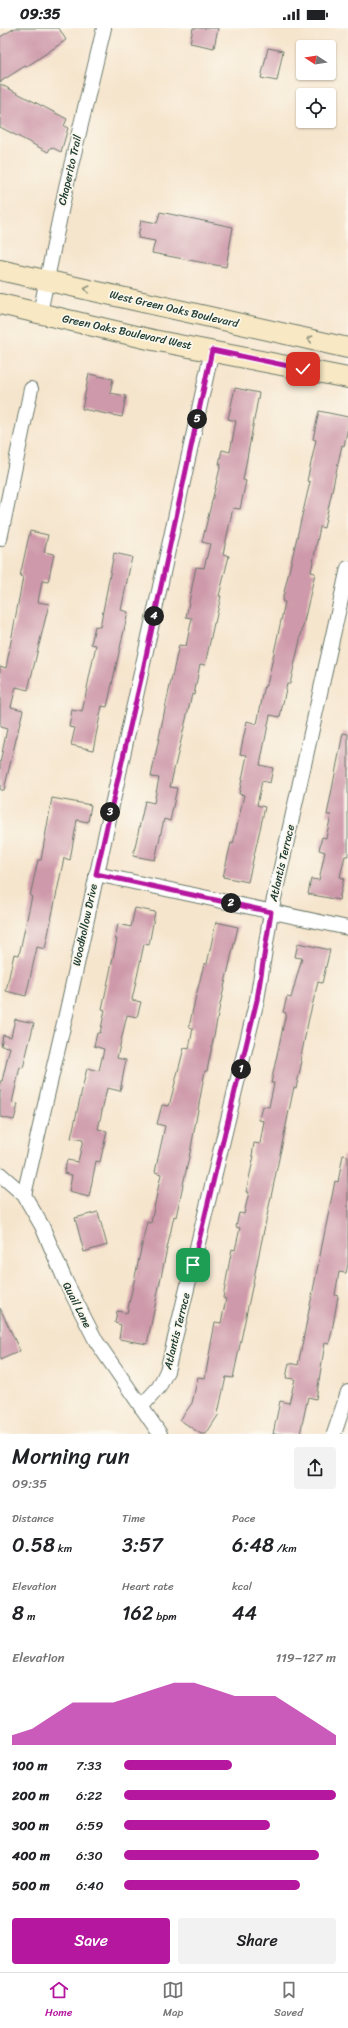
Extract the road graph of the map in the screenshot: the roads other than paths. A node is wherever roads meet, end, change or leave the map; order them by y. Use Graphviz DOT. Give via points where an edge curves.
graph roads {
  1 [pos="104,28"];
  2 [pos="0,270"];
  3 [pos="47,280"];
  4 [pos="0,304"];
  5 [pos="40,312"];
  6 [pos="348,348"];
  7 [pos="212,350"];
  8 [pos="348,378"];
  9 [pos="30,389"];
  10 [pos="0,539"];
  11 [pos="348,568"];
  12 [pos="96,874"];
  13 [pos="271,912"];
  14 [pos="348,928"];
  15 [pos="0,1174"];
  16 [pos="24,1195"];
  17 [pos="348,1392"];
  18 [pos="141,1407"];
  19 [pos="160,1434"];
  20 [pos="334,1434"];
  1 -- 3 [label="street, Chaperito Trail"];
  2 -- 3 [label="main road, West Green Oaks Boulevard"];
  3 -- 5 [label="street, Chaperito Trail"];
  6 -- 3 [label="main road, West Green Oaks Boulevard, one-way"];
  4 -- 5 [label="main road, Green Oaks Boulevard West"];
  5 -- 7 [label="main road, Green Oaks Boulevard West" via="153,340"];
  7 -- 8 [label="main road, Green Oaks Boulevard West"];
  7 -- 12 [label="street, Woodhollow Drive"];
  9 -- 10 [label="street"];
  11 -- 13 [label="street, Atlantis Terrace"];
  12 -- 13 [label="street"];
  12 -- 16 [label="street, Woodhollow Drive" via="68,1010"];
  13 -- 14 [label="street"];
  13 -- 18 [label="street, Atlantis Terrace" via="257,1000 168,1371 159,1387"];
  15 -- 16 [label="street, Quail Lane"];
  16 -- 18 [label="street, Quail Lane" via="42,1226 65,1280 96,1341"];
  17 -- 20 [label="street"];
  18 -- 19 [label="street, Quail Lane"];
}
